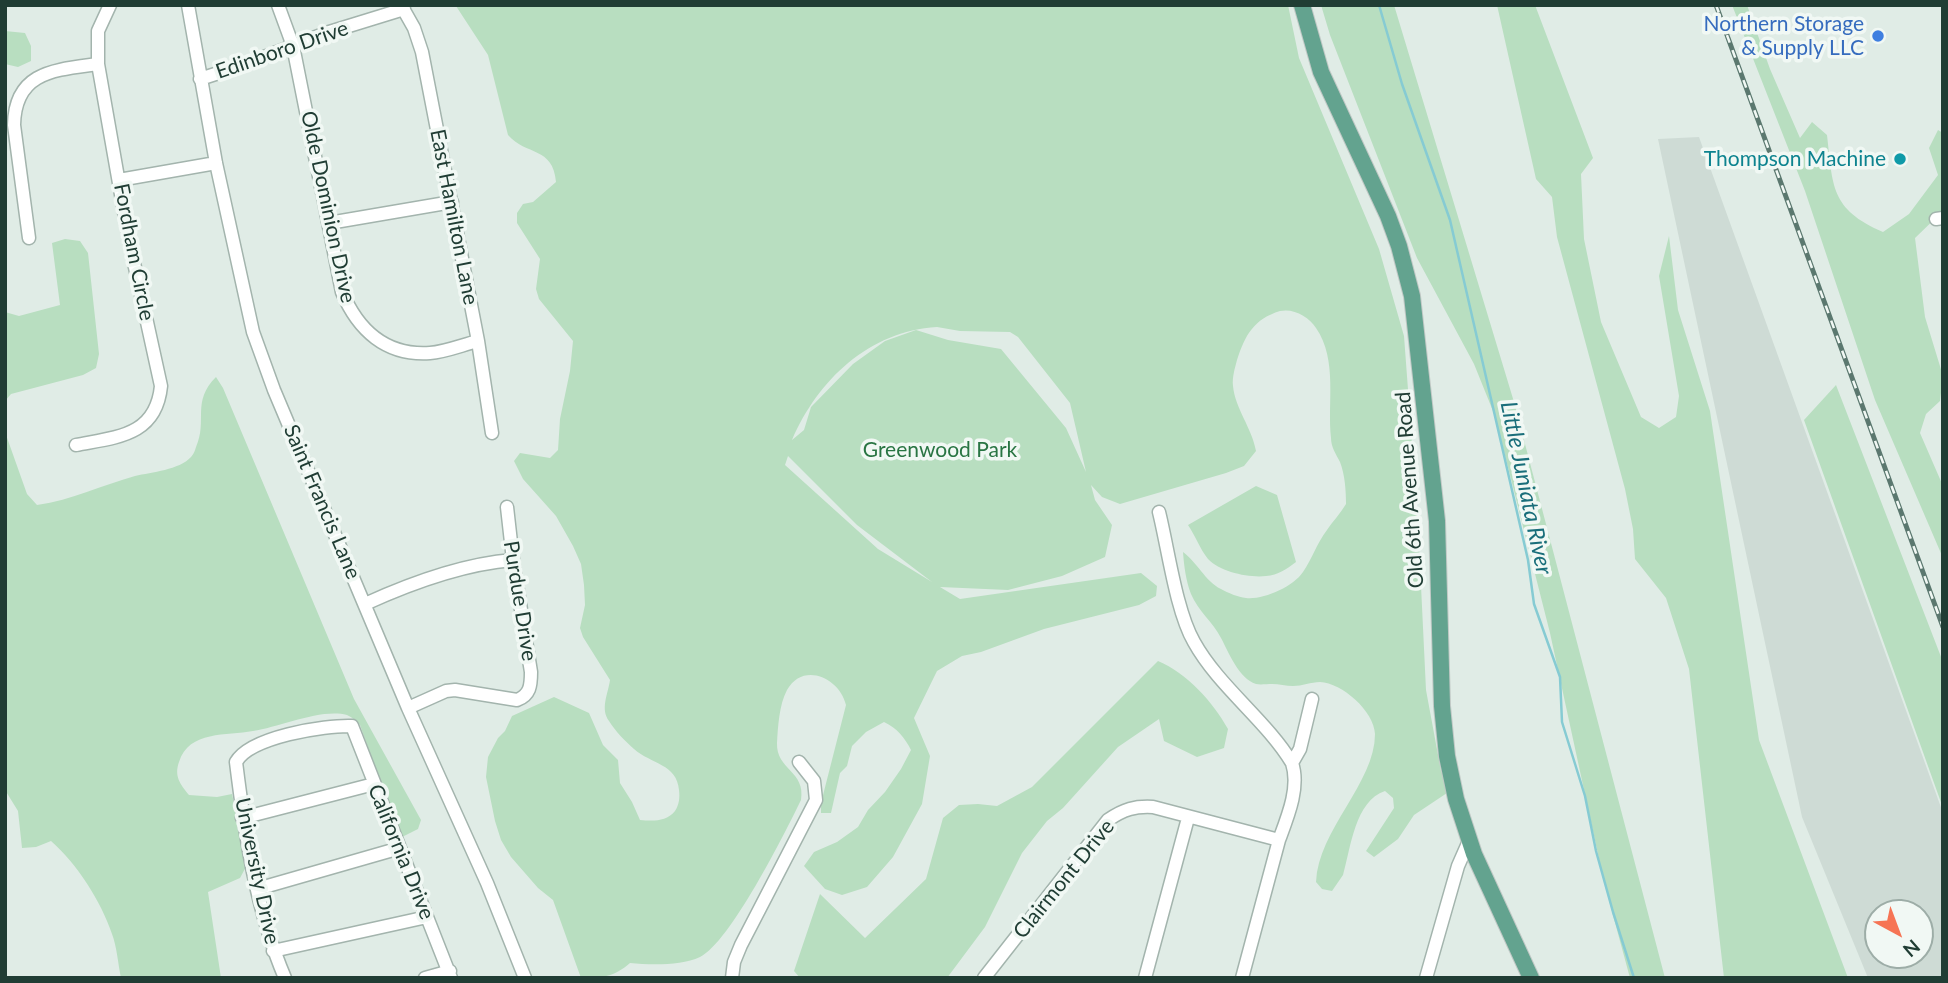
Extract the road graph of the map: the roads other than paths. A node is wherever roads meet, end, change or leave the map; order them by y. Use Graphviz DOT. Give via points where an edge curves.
graph roads {
  1 [pos="110,5"];
  2 [pos="188,5"];
  3 [pos="278,5"];
  4 [pos="1302,5"];
  5 [pos="402,7"];
  6 [pos="293,46"];
  7 [pos="98,64"];
  8 [pos="200,79"];
  9 [pos="216,163"];
  10 [pos="119,180"];
  11 [pos="452,202"];
  12 [pos="329,223"];
  13 [pos="29,238"];
  14 [pos="478,341"];
  15 [pos="492,433"];
  16 [pos="76,445"];
  17 [pos="507,507"];
  18 [pos="1159,512"];
  19 [pos="513,560"];
  20 [pos="365,604"];
  21 [pos="1312,699"];
  22 [pos="408,708"];
  23 [pos="352,726"];
  24 [pos="799,762"];
  25 [pos="1292,763"];
  26 [pos="374,784"];
  27 [pos="243,818"];
  28 [pos="1188,818"];
  29 [pos="1279,840"];
  30 [pos="1469,841"];
  31 [pos="400,848"];
  32 [pos="257,889"];
  33 [pos="426,917"];
  34 [pos="274,951"];
  35 [pos="451,974"];
  36 [pos="285,978"];
  37 [pos="425,978"];
  38 [pos="525,978"];
  39 [pos="732,978"];
  40 [pos="984,978"];
  41 [pos="1145,978"];
  42 [pos="1242,978"];
  43 [pos="1426,978"];
  44 [pos="1531,978"];
  1 -- 7 [label="street, Fordham Circle" via="98,31"];
  2 -- 8 [label="street, Saint Francis Lane"];
  3 -- 6 [label="street, Olde Dominion Drive"];
  4 -- 30 [label="main road, Old 6th Avenue Road" via="1321,72 1388,216 1412,296 1437,521 1444,730"];
  5 -- 6 [label="street, Edinboro Drive"];
  5 -- 11 [label="street, East Hamilton Lane" via="422,52"];
  6 -- 8 [label="street, Edinboro Drive"];
  6 -- 12 [label="street, Olde Dominion Drive"];
  7 -- 10 [label="street, Fordham Circle"];
  7 -- 13 [label="street" via="40,75 19,96 14,125"];
  8 -- 9 [label="street, Saint Francis Lane"];
  9 -- 10 [label="street"];
  9 -- 20 [label="street, Saint Francis Lane" via="253,332"];
  10 -- 16 [label="street, Fordham Circle" via="159,371 160,401 145,424 134,431"];
  11 -- 12 [label="street"];
  11 -- 14 [label="street, East Hamilton Lane"];
  12 -- 14 [label="street, Olde Dominion Drive" via="342,292 351,314 371,335 416,353"];
  14 -- 15 [label="street, East Hamilton Lane"];
  17 -- 19 [label="street, Purdue Drive"];
  18 -- 25 [label="street" via="1192,639"];
  19 -- 20 [label="street" via="420,581"];
  19 -- 22 [label="street, Purdue Drive" via="531,672 529,691 517,700 446,691"];
  20 -- 22 [label="street, Saint Francis Lane"];
  21 -- 25 [label="street"];
  22 -- 38 [label="street, Saint Francis Lane"];
  23 -- 26 [label="street, California Drive"];
  23 -- 27 [label="street, University Drive" via="285,736 240,754 236,762"];
  24 -- 39 [label="street" via="814,781 816,800 736,957"];
  25 -- 29 [label="street" via="1295,786"];
  26 -- 27 [label="street"];
  26 -- 31 [label="street, California Drive"];
  27 -- 32 [label="street, University Drive"];
  28 -- 29 [label="street, Clairmont Drive"];
  28 -- 40 [label="street, Clairmont Drive" via="1139,807 1108,820"];
  28 -- 41 [label="street"];
  29 -- 42 [label="street"];
  30 -- 43 [label="street"];
  30 -- 44 [label="main road, Old 6th Avenue Road"];
  31 -- 32 [label="street"];
  31 -- 33 [label="street, California Drive"];
  32 -- 34 [label="street, University Drive"];
  33 -- 34 [label="street"];
  33 -- 35 [label="street, California Drive"];
  34 -- 36 [label="street, University Drive"];
  35 -- 37 [label="street"];
}
